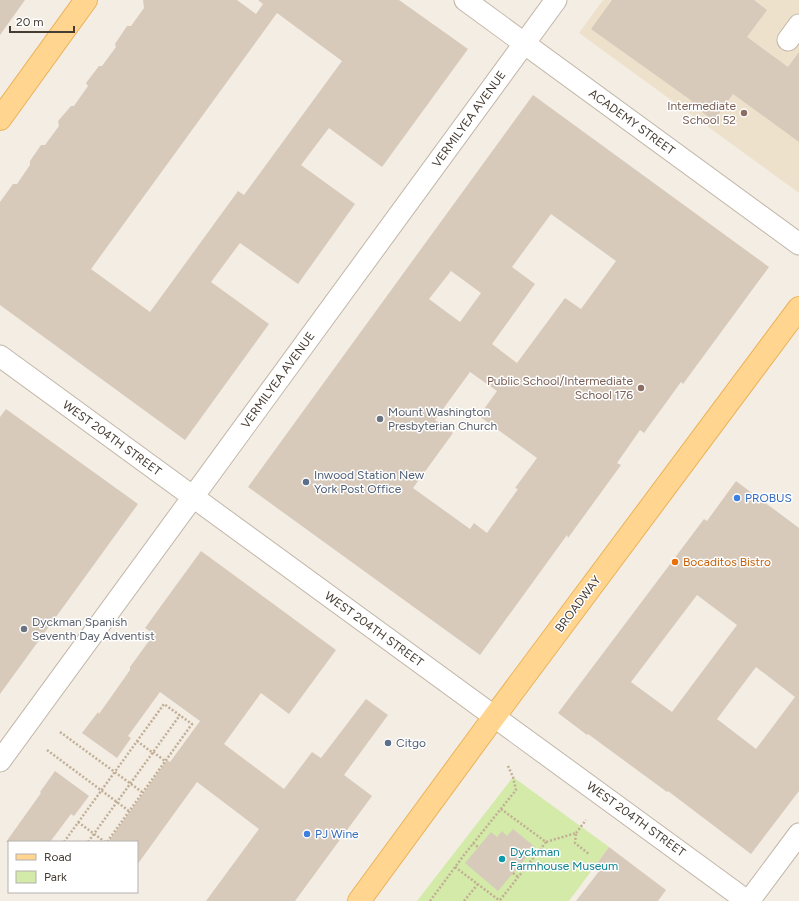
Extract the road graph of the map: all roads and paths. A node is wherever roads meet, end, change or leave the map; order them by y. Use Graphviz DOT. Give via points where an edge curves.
graph roads {
  1 [pos="86,0"];
  2 [pos="465,0"];
  3 [pos="556,0"];
  4 [pos="524,43"];
  5 [pos="0,118"];
  6 [pos="799,244"];
  7 [pos="799,308"];
  8 [pos="0,356"];
  9 [pos="192,497"];
  10 [pos="180,715"];
  11 [pos="494,717"];
  12 [pos="60,732"];
  13 [pos="137,741"];
  14 [pos="47,750"];
  15 [pos="153,752"];
  16 [pos="0,761"];
  17 [pos="165,761"];
  18 [pos="508,766"];
  19 [pos="114,772"];
  20 [pos="130,784"];
  21 [pos="101,791"];
  22 [pos="142,792"];
  23 [pos="117,802"];
  24 [pos="501,809"];
  25 [pos="129,810"];
  26 [pos="586,820"];
  27 [pos="78,822"];
  28 [pos="576,833"];
  29 [pos="94,834"];
  30 [pos="799,834"];
  31 [pos="65,841"];
  32 [pos="89,841"];
  33 [pos="104,841"];
  34 [pos="107,841"];
  35 [pos="546,842"];
  36 [pos="473,844"];
  37 [pos="478,847"];
  38 [pos="589,854"];
  39 [pos="454,867"];
  40 [pos="513,873"];
  41 [pos="518,877"];
  42 [pos="478,884"];
  43 [pos="359,901"];
  44 [pos="430,901"];
  45 [pos="464,901"];
  46 [pos="500,901"];
  47 [pos="748,901"];
  1 -- 5 [label="main road"];
  2 -- 4 [label="street, ACADEMY STREET"];
  3 -- 4 [label="street, VERMILYEA AVENUE"];
  4 -- 6 [label="street, ACADEMY STREET"];
  4 -- 9 [label="street, VERMILYEA AVENUE"];
  7 -- 11 [label="main road, BROADWAY"];
  8 -- 9 [label="street, WEST 204TH STREET"];
  9 -- 11 [label="street, WEST 204TH STREET"];
  9 -- 16 [label="street, VERMILYEA AVENUE"];
  10 -- 13 [label="path" via="164,704"];
  10 -- 15 [label="path"];
  10 -- 17 [label="path" via="192,724"];
  11 -- 43 [label="main road, BROADWAY"];
  11 -- 47 [label="street, WEST 204TH STREET"];
  12 -- 19 [label="path"];
  13 -- 15 [label="path"];
  13 -- 19 [label="path"];
  14 -- 21 [label="path"];
  15 -- 17 [label="path"];
  15 -- 20 [label="path"];
  17 -- 22 [label="path"];
  18 -- 24 [label="path" via="516,790"];
  19 -- 20 [label="path"];
  19 -- 21 [label="path"];
  20 -- 22 [label="path"];
  20 -- 23 [label="path"];
  21 -- 23 [label="path"];
  21 -- 27 [label="path"];
  22 -- 25 [label="path"];
  23 -- 25 [label="path"];
  23 -- 29 [label="path"];
  24 -- 35 [label="path"];
  24 -- 36 [label="path"];
  25 -- 34 [label="path"];
  26 -- 28 [label="path"];
  27 -- 29 [label="path"];
  27 -- 31 [label="path"];
  28 -- 35 [label="path"];
  28 -- 38 [label="path" via="575,843"];
  29 -- 32 [label="path"];
  29 -- 33 [label="path"];
  30 -- 47 [label="street"];
  35 -- 41 [label="path"];
  36 -- 37 [label="path"];
  36 -- 39 [label="path"];
  39 -- 42 [label="path"];
  39 -- 44 [label="path"];
  40 -- 41 [label="path"];
  41 -- 46 [label="path"];
  42 -- 45 [label="path"];
  42 -- 46 [label="path"];
}
